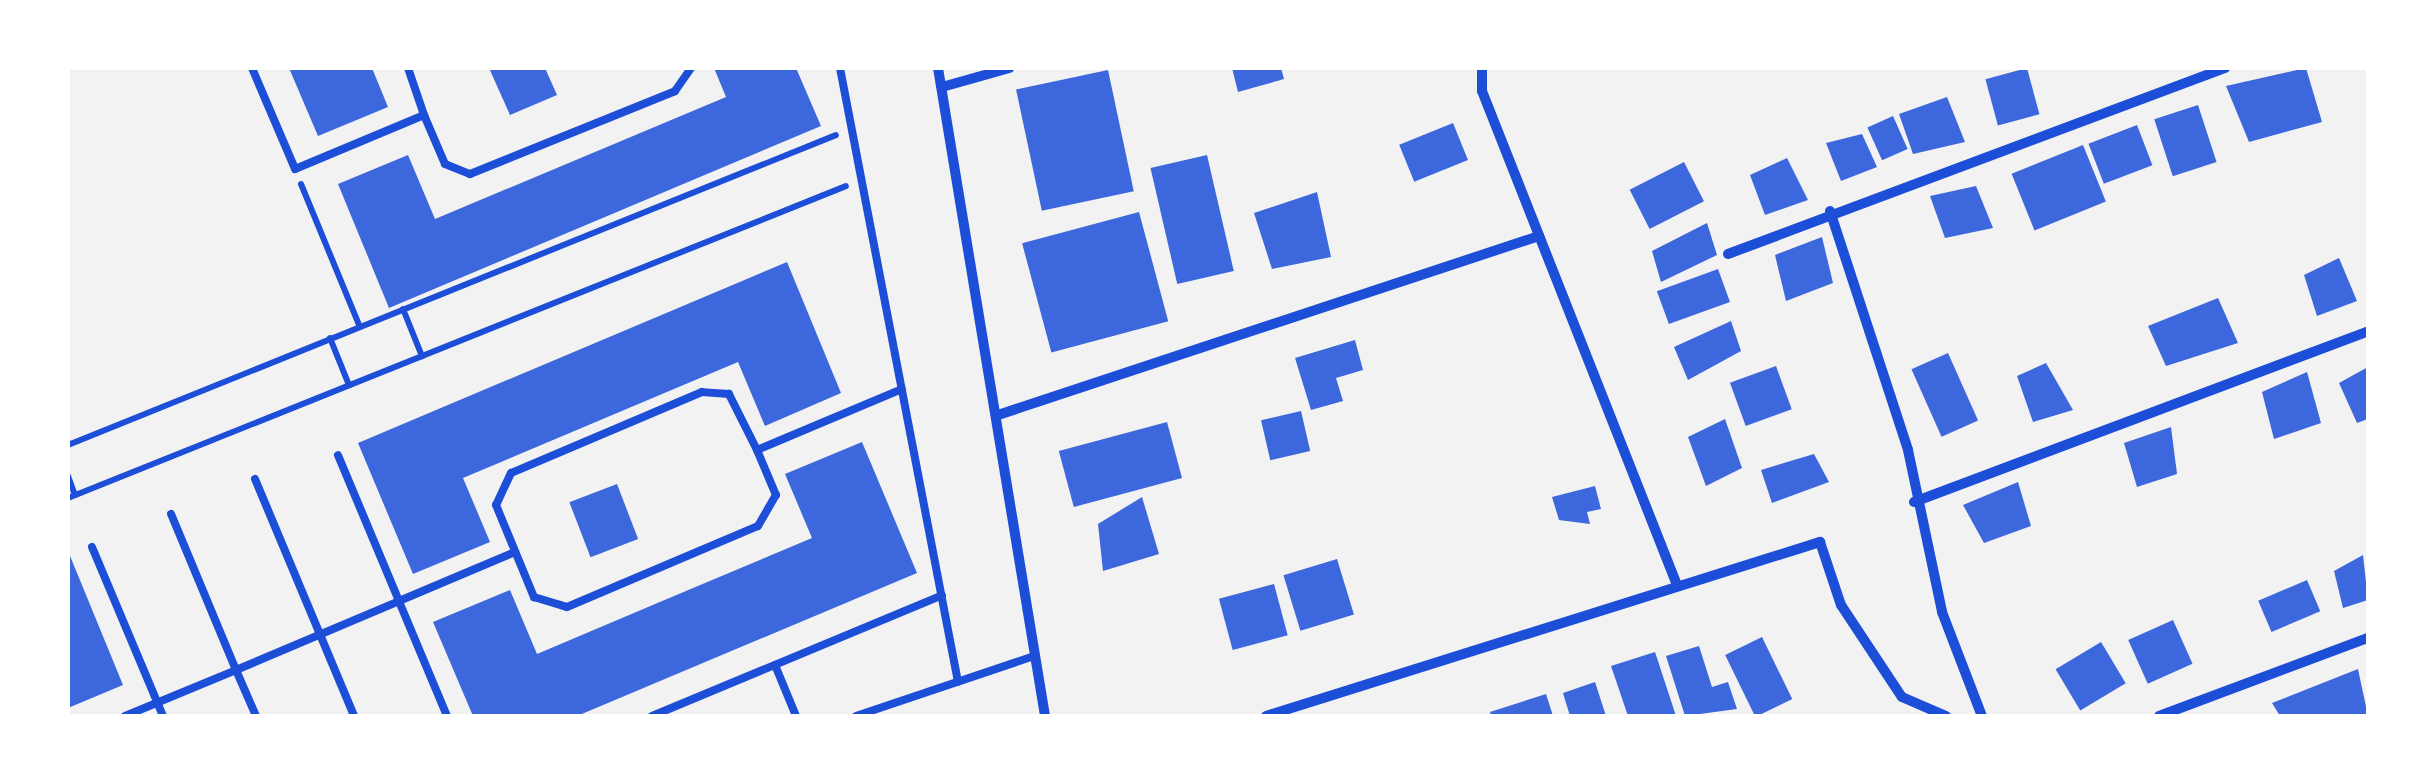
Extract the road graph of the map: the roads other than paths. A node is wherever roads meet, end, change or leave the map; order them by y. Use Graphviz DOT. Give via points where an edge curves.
graph roads {
  1 [pos="252,68"];
  2 [pos="408,68"];
  3 [pos="691,68"];
  4 [pos="840,68"];
  5 [pos="938,68"];
  6 [pos="1009,68"];
  7 [pos="1482,68"];
  8 [pos="2225,68"];
  9 [pos="942,87"];
  10 [pos="424,115"];
  11 [pos="1830,211"];
  12 [pos="1539,236"];
  13 [pos="1728,254"];
  14 [pos="2368,332"];
  15 [pos="902,389"];
  16 [pos="998,415"];
  17 [pos="757,450"];
  18 [pos="338,455"];
  19 [pos="255,479"];
  20 [pos="1914,502"];
  21 [pos="171,514"];
  22 [pos="92,547"];
  23 [pos="515,552"];
  24 [pos="1677,585"];
  25 [pos="942,595"];
  26 [pos="399,601"];
  27 [pos="320,634"];
  28 [pos="2368,638"];
  29 [pos="1034,656"];
  30 [pos="774,665"];
  31 [pos="236,670"];
  32 [pos="958,682"];
  33 [pos="157,703"];
  34 [pos="124,716"];
  35 [pos="163,716"];
  36 [pos="256,716"];
  37 [pos="354,716"];
  38 [pos="447,716"];
  39 [pos="652,716"];
  40 [pos="796,716"];
  41 [pos="856,716"];
  42 [pos="1045,716"];
  43 [pos="1266,716"];
  44 [pos="1946,716"];
  45 [pos="1982,716"];
  46 [pos="2159,716"];
  1 -- 10 [label="lane" via="295,170"];
  2 -- 10 [label="lane"];
  3 -- 10 [label="lane" via="675,92 485,171 445,164"];
  4 -- 15 [label="lane"];
  5 -- 9 [label="street"];
  6 -- 9 [label="street"];
  7 -- 12 [label="street" via="1482,91"];
  8 -- 11 [label="street"];
  9 -- 16 [label="street"];
  11 -- 13 [label="street"];
  11 -- 20 [label="street" via="1908,450"];
  12 -- 16 [label="street"];
  12 -- 24 [label="street"];
  14 -- 20 [label="street"];
  15 -- 17 [label="lane"];
  15 -- 25 [label="lane"];
  16 -- 29 [label="street"];
  17 -- 23 [label="lane" via="776,495 770,518 567,607 534,597"];
  17 -- 23 [label="lane" via="730,394 702,392 501,481 496,505"];
  18 -- 26 [label="lane"];
  19 -- 27 [label="lane"];
  20 -- 45 [label="street" via="1942,612"];
  21 -- 31 [label="lane"];
  22 -- 33 [label="lane"];
  23 -- 26 [label="lane"];
  24 -- 43 [label="street"];
  24 -- 44 [label="street" via="1820,542 1841,605 1902,697"];
  25 -- 30 [label="lane"];
  25 -- 32 [label="lane"];
  26 -- 27 [label="lane"];
  26 -- 38 [label="lane"];
  27 -- 31 [label="lane"];
  27 -- 37 [label="lane"];
  28 -- 46 [label="street"];
  29 -- 32 [label="lane"];
  29 -- 42 [label="street"];
  30 -- 39 [label="lane"];
  30 -- 40 [label="lane"];
  31 -- 33 [label="lane"];
  31 -- 36 [label="lane"];
  32 -- 41 [label="lane"];
  33 -- 34 [label="lane"];
  33 -- 35 [label="lane"];
}
